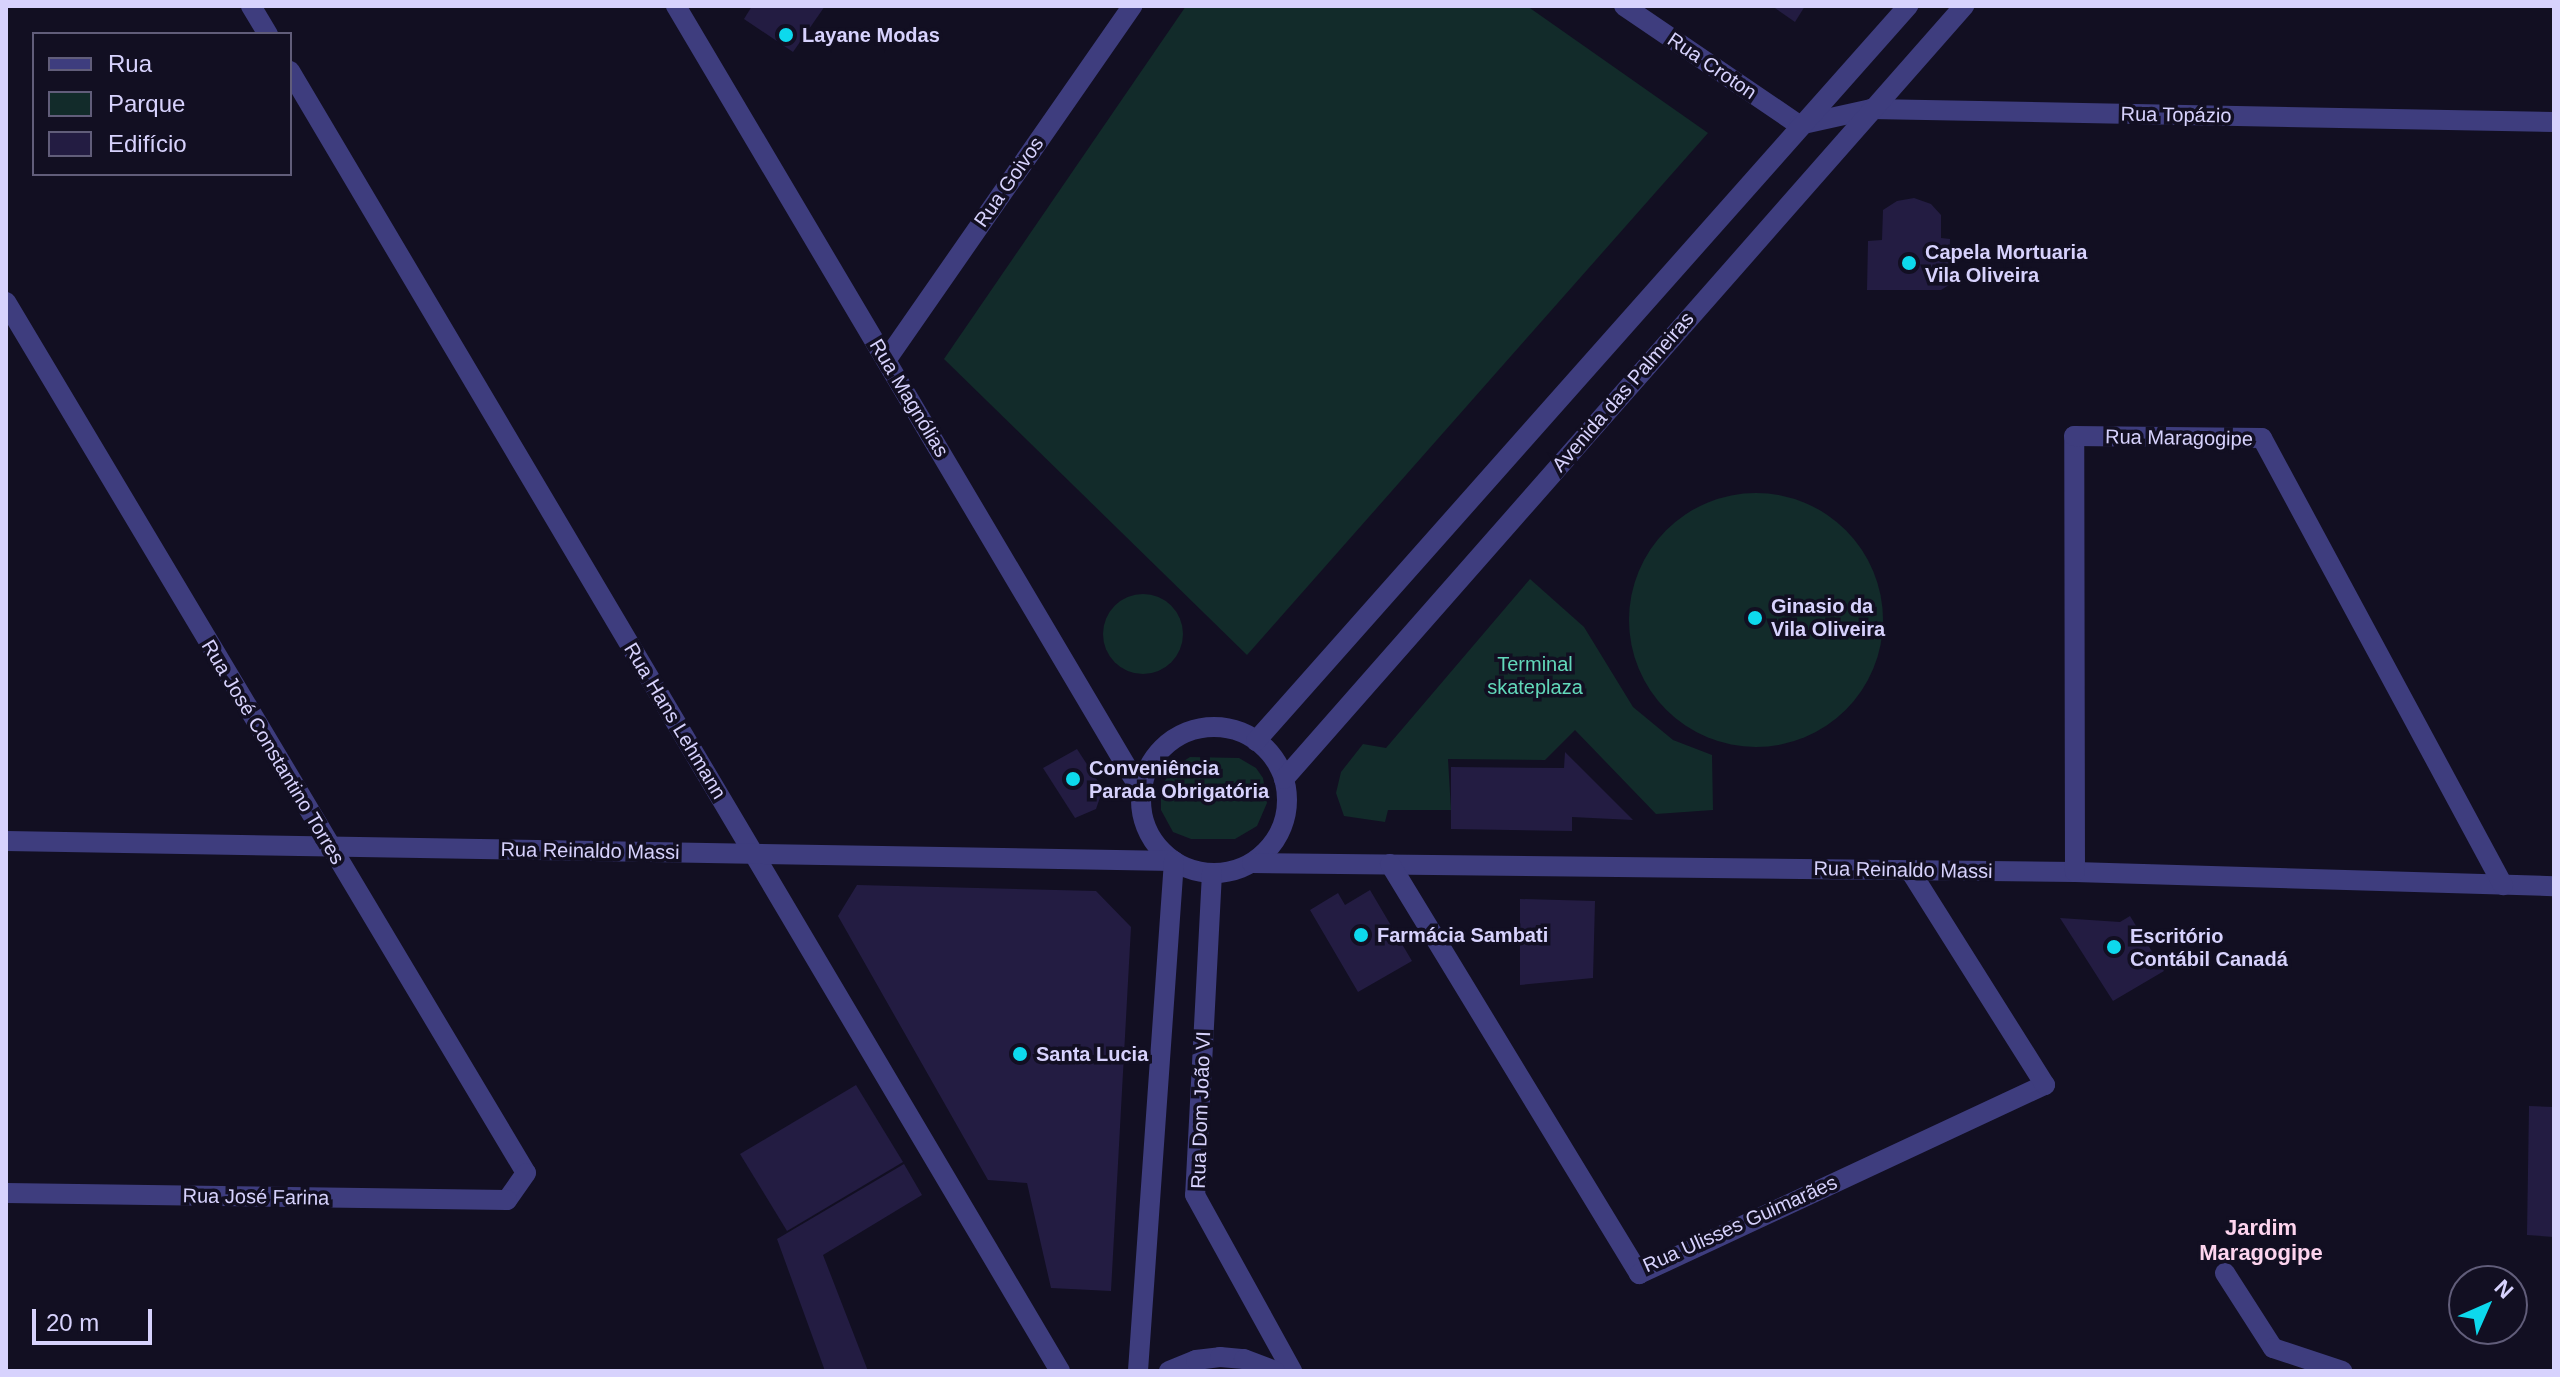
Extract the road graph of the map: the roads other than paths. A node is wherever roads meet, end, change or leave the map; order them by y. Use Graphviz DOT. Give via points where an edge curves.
graph roads {
  1 [pos="251,6"];
  2 [pos="676,6"];
  3 [pos="1132,6"];
  4 [pos="1624,6"];
  5 [pos="1908,6"];
  6 [pos="1964,6"];
  7 [pos="267,32"];
  8 [pos="292,74"];
  9 [pos="1871,109"];
  10 [pos="2554,122"];
  11 [pos="1799,125"];
  12 [pos="6,302"];
  13 [pos="887,359"];
  14 [pos="1256,741"];
  15 [pos="1284,779"];
  16 [pos="1141,791"];
  17 [pos="6,841"];
  18 [pos="327,844"];
  19 [pos="755,855"];
  20 [pos="1174,861"];
  21 [pos="1252,863"];
  22 [pos="1390,864"];
  23 [pos="1910,871"];
  24 [pos="2075,872"];
  25 [pos="1212,873"];
  26 [pos="2503,885"];
  27 [pos="2554,886"];
  28 [pos="6,1193"];
  29 [pos="507,1200"];
  30 [pos="2225,1273"];
  31 [pos="1060,1371"];
  32 [pos="1138,1371"];
  33 [pos="1169,1371"];
  34 [pos="1275,1371"];
  35 [pos="1292,1371"];
  36 [pos="2342,1371"];
  1 -- 7 [label="street"];
  2 -- 13 [label="street, Rua Magnólias"];
  3 -- 13 [label="street, Rua Goivos"];
  4 -- 11 [label="street, Rua Croton"];
  5 -- 11 [label="street"];
  6 -- 9 [label="street, Avenida das Palmeiras"];
  8 -- 19 [label="street, Rua Hans Lehmann"];
  9 -- 10 [label="street, Rua Topázio"];
  9 -- 11 [label="street, Rua Topázio"];
  9 -- 15 [label="street, Avenida das Palmeiras"];
  11 -- 14 [label="street"];
  12 -- 18 [label="street, Rua José Constantino Torres"];
  13 -- 16 [label="street, Rua Magnólias"];
  14 -- 15 [label="street"];
  14 -- 16 [label="street" via="1237,731 1194,729 1174,738 1147,770"];
  15 -- 21 [label="street" via="1287,803 1282,826"];
  16 -- 20 [label="street" via="1147,831"];
  17 -- 18 [label="street, Rua Reinaldo Massi"];
  18 -- 19 [label="street, Rua Reinaldo Massi"];
  18 -- 29 [label="street, Rua José Constantino Torres" via="526,1173"];
  19 -- 20 [label="street, Rua Reinaldo Massi"];
  19 -- 31 [label="street, Rua Hans Lehmann"];
  20 -- 25 [label="street"];
  20 -- 32 [label="street, Rua Dom João VI"];
  21 -- 22 [label="street, Rua Reinaldo Massi"];
  21 -- 25 [label="street"];
  22 -- 23 [label="street, Rua Reinaldo Massi"];
  22 -- 23 [label="street, Rua Ulisses Guimarães" via="1639,1274 2045,1085"];
  23 -- 24 [label="street, Rua Reinaldo Massi"];
  24 -- 26 [label="street, Rua Reinaldo Massi"];
  24 -- 26 [label="street, Rua Maragogipe" via="2074,436 2262,438"];
  25 -- 35 [label="street, Rua Dom João VI" via="1195,1195"];
  26 -- 27 [label="street, Rua Reinaldo Massi"];
  28 -- 29 [label="street, Rua José Farina"];
  30 -- 36 [label="street" via="2273,1348"];
  33 -- 34 [label="street" via="1220,1357"];
}
